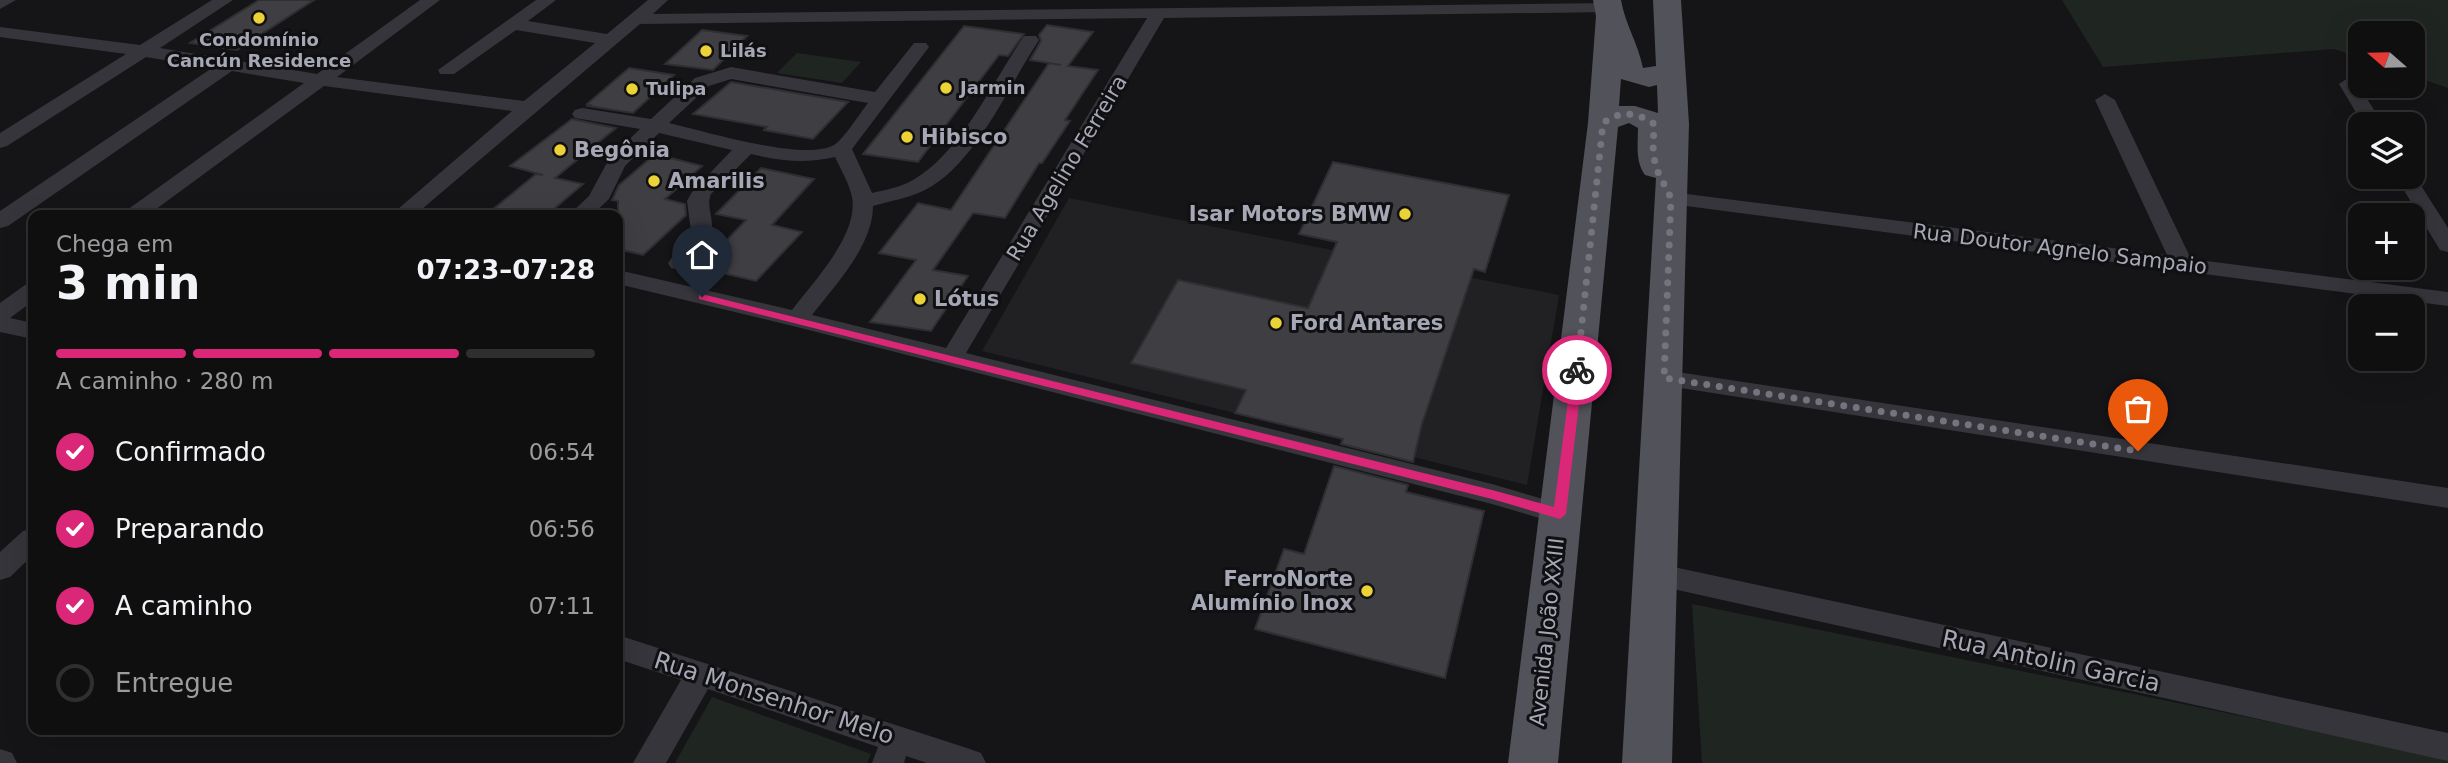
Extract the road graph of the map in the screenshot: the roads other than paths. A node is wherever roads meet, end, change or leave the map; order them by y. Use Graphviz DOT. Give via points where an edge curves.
graph roads {
  1 [pos="7,0"];
  2 [pos="224,0"];
  3 [pos="431,0"];
  4 [pos="547,0"];
  5 [pos="660,0"];
  6 [pos="1667,0"];
  7 [pos="0,4"];
  8 [pos="1608,8"];
  9 [pos="1159,12"];
  10 [pos="636,19"];
  11 [pos="513,24"];
  12 [pos="0,32"];
  13 [pos="611,40"];
  14 [pos="1030,40"];
  15 [pos="920,47"];
  16 [pos="142,51"];
  17 [pos="228,66"];
  18 [pos="447,70"];
  19 [pos="1672,70"];
  20 [pos="318,80"];
  21 [pos="880,99"];
  22 [pos="2105,100"];
  23 [pos="528,107"];
  24 [pos="582,114"];
  25 [pos="1603,123"];
  26 [pos="655,125"];
  27 [pos="0,142"];
  28 [pos="746,147"];
  29 [pos="842,149"];
  30 [pos="2413,189"];
  31 [pos="1671,198"];
  32 [pos="864,202"];
  33 [pos="142,210"];
  34 [pos="408,210"];
  35 [pos="586,210"];
  36 [pos="0,221"];
  37 [pos="2448,245"];
  38 [pos="679,262"];
  39 [pos="2183,265"];
  40 [pos="623,278"];
  41 [pos="28,294"];
  42 [pos="2448,299"];
  43 [pos="0,314"];
  44 [pos="797,319"];
  45 [pos="0,324"];
  46 [pos="28,330"];
  47 [pos="951,359"];
  48 [pos="1664,378"];
  49 [pos="2448,498"];
  50 [pos="1560,514"];
  51 [pos="28,544"];
  52 [pos="0,569"];
  53 [pos="1655,574"];
  54 [pos="623,649"];
  55 [pos="700,675"];
  56 [pos="2448,747"];
  57 [pos="892,751"];
  58 [pos="649,763"];
  59 [pos="970,763"];
  60 [pos="1533,763"];
  61 [pos="1647,763"];
  1 -- 7 [label="street"];
  2 -- 16 [label="street"];
  3 -- 20 [label="street"];
  4 -- 11 [label="street"];
  5 -- 10 [label="street"];
  6 -- 19 [label="main road"];
  8 -- 9 [label="street"];
  8 -- 19 [label="main road" via="1630,73 1649,78"];
  8 -- 25 [label="main road, Avenida João XXIII"];
  9 -- 10 [label="street"];
  9 -- 47 [label="street, Rua Agelino Ferreira"];
  10 -- 13 [label="street"];
  11 -- 13 [label="street"];
  11 -- 18 [label="street"];
  12 -- 16 [label="street"];
  13 -- 23 [label="street"];
  14 -- 32 [label="street" via="939,172 919,185"];
  15 -- 21 [label="street"];
  16 -- 17 [label="street"];
  16 -- 27 [label="street"];
  17 -- 20 [label="street"];
  17 -- 36 [label="street"];
  19 -- 31 [label="main road"];
  20 -- 23 [label="street"];
  20 -- 33 [label="street"];
  21 -- 26 [label="street" via="721,74 702,82"];
  21 -- 29 [label="street"];
  22 -- 39 [label="street"];
  23 -- 34 [label="street"];
  24 -- 26 [label="street"];
  25 -- 31 [label="main road" via="1624,113 1654,124 1653,154"];
  25 -- 50 [label="main road, Avenida João XXIII"];
  26 -- 28 [label="street"];
  26 -- 35 [label="street" via="616,163 598,199"];
  28 -- 29 [label="street" via="800,156"];
  28 -- 38 [label="street" via="702,192 698,201 702,231"];
  29 -- 32 [label="street"];
  30 -- 37 [label="street"];
  31 -- 39 [label="street, Rua Doutor Agnelo Sampaio"];
  31 -- 48 [label="main road"];
  32 -- 44 [label="street" via="855,238"];
  39 -- 42 [label="street, Rua Doutor Agnelo Sampaio"];
  40 -- 44 [label="street"];
  41 -- 43 [label="street"];
  44 -- 47 [label="street"];
  45 -- 46 [label="street"];
  47 -- 50 [label="street"];
  48 -- 49 [label="street"];
  48 -- 53 [label="main road"];
  50 -- 60 [label="main road, Avenida João XXIII"];
  51 -- 52 [label="street"];
  53 -- 56 [label="street, Rua Antolin Garcia"];
  53 -- 61 [label="main road"];
  54 -- 55 [label="street, Rua Monsenhor Melo"];
  55 -- 57 [label="street, Rua Monsenhor Melo"];
  55 -- 58 [label="street"];
  57 -- 59 [label="street, Rua Monsenhor Melo"];
}
